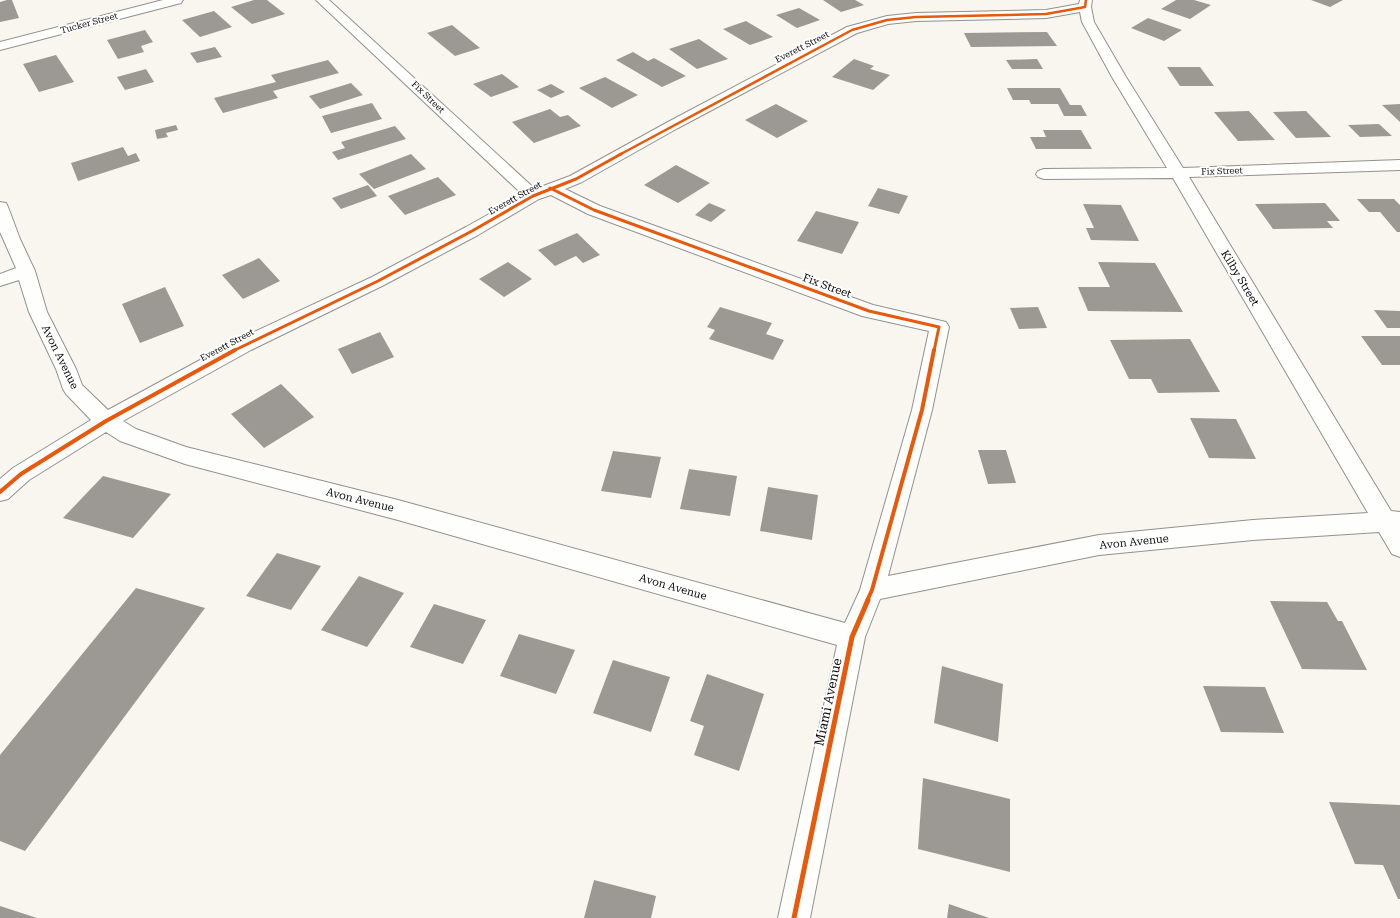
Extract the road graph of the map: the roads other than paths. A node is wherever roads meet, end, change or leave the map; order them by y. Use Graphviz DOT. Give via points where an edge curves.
graph roads {
  1 [pos="177,0"];
  2 [pos="322,0"];
  3 [pos="1086,3"];
  4 [pos="0,46"];
  5 [pos="1400,164"];
  6 [pos="1178,173"];
  7 [pos="1044,174"];
  8 [pos="542,192"];
  9 [pos="0,207"];
  10 [pos="26,271"];
  11 [pos="0,280"];
  12 [pos="106,421"];
  13 [pos="0,492"];
  14 [pos="898,496"];
  15 [pos="1393,521"];
  16 [pos="1400,547"];
  17 [pos="872,590"];
  18 [pos="852,637"];
  19 [pos="794,918"];
  1 -- 4 [label="street, Tucker Street"];
  2 -- 8 [label="street, Fix Street"];
  3 -- 6 [label="street, Kilby Street" via="1088,22"];
  3 -- 8 [label="street, Everett Street" via="1046,14 916,17 887,20 852,30 576,178"];
  5 -- 6 [label="street, Fix Street"];
  6 -- 7 [label="street, Fix Street"];
  6 -- 15 [label="street, Kilby Street"];
  8 -- 12 [label="street, Everett Street" via="378,281 244,344"];
  8 -- 14 [label="street, Fix Street" via="869,311 939,327 922,410"];
  9 -- 10 [label="street, Avon Avenue"];
  10 -- 11 [label="street"];
  10 -- 12 [label="street, Avon Avenue" via="38,312 73,389"];
  12 -- 13 [label="street, Everett Street" via="21,474"];
  12 -- 18 [label="street, Avon Avenue" via="128,435 185,455 398,510"];
  14 -- 17 [label="street, Miami Avenue"];
  15 -- 16 [label="street, Kilby Street"];
  15 -- 17 [label="street, Avon Avenue" via="1253,530 1099,545"];
  17 -- 18 [label="street, Miami Avenue"];
  18 -- 19 [label="street, Miami Avenue"];
}
